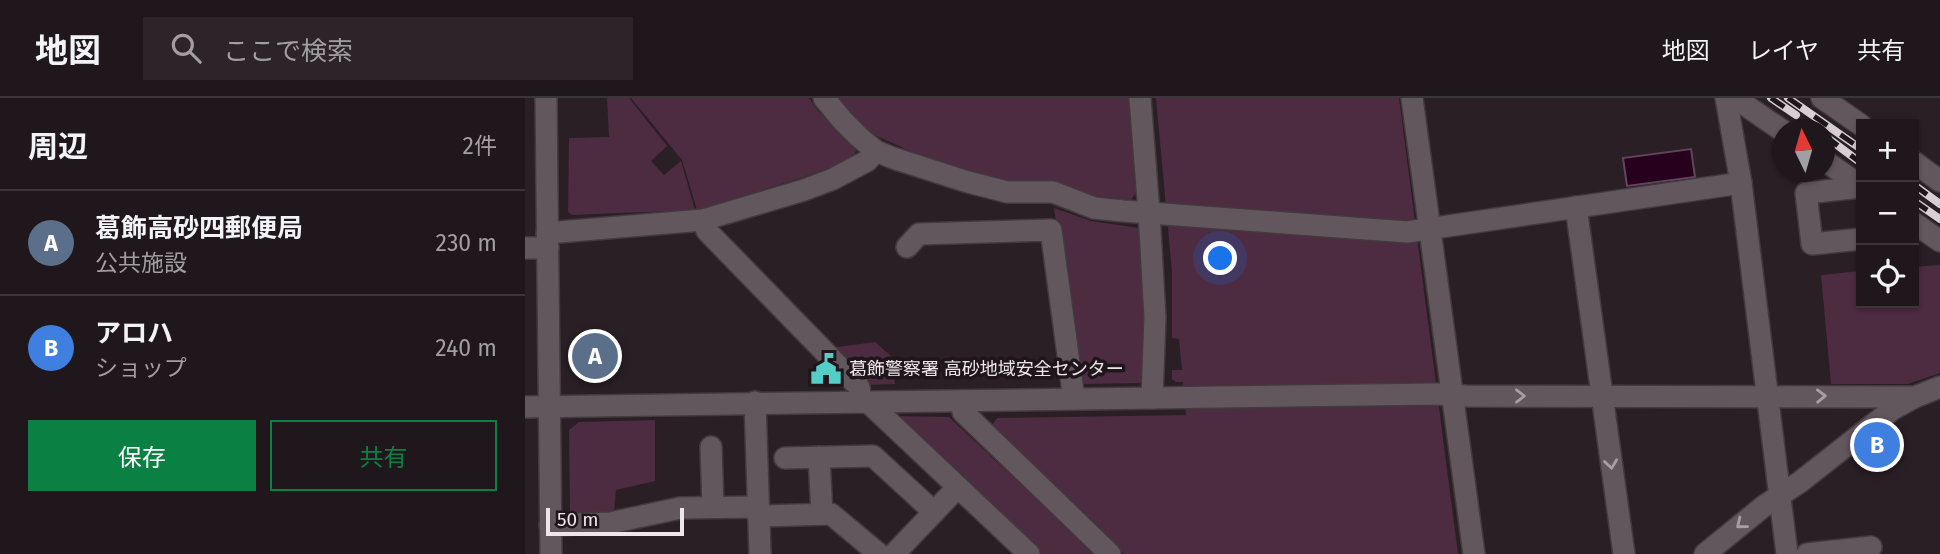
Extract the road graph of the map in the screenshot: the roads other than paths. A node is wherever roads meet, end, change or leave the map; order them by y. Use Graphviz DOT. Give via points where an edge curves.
graph roads {
  1 [pos="546,98"];
  2 [pos="824,98"];
  3 [pos="1140,98"];
  4 [pos="1412,98"];
  5 [pos="1822,98"];
  6 [pos="1729,99"];
  7 [pos="1856,122"];
  8 [pos="1772,124"];
  9 [pos="876,151"];
  10 [pos="1919,166"];
  11 [pos="1835,168"];
  12 [pos="1940,181"];
  13 [pos="1741,183"];
  14 [pos="1856,183"];
  15 [pos="1856,188"];
  16 [pos="1576,207"];
  17 [pos="1149,213"];
  18 [pos="703,220"];
  19 [pos="1430,228"];
  20 [pos="1919,229"];
  21 [pos="547,240"];
  22 [pos="1856,240"];
  23 [pos="1940,241"];
  24 [pos="907,247"];
  25 [pos="525,248"];
  26 [pos="1940,387"];
  27 [pos="1451,395"];
  28 [pos="1602,396"];
  29 [pos="1768,397"];
  30 [pos="1915,397"];
  31 [pos="1152,398"];
  32 [pos="1074,399"];
  33 [pos="962,401"];
  34 [pos="755,402"];
  35 [pos="865,402"];
  36 [pos="549,406"];
  37 [pos="525,407"];
  38 [pos="711,447"];
  39 [pos="819,457"];
  40 [pos="785,458"];
  41 [pos="958,487"];
  42 [pos="1780,495"];
  43 [pos="713,507"];
  44 [pos="758,511"];
  45 [pos="934,512"];
  46 [pos="822,514"];
  47 [pos="550,525"];
  48 [pos="1871,547"];
  49 [pos="551,554"];
  50 [pos="760,554"];
  51 [pos="880,554"];
  52 [pos="894,554"];
  53 [pos="1029,554"];
  54 [pos="1111,554"];
  55 [pos="1474,554"];
  56 [pos="1624,554"];
  57 [pos="1705,554"];
  58 [pos="1787,554"];
  59 [pos="1807,554"];
  1 -- 21 [label="street"];
  2 -- 9 [label="street"];
  3 -- 17 [label="street"];
  4 -- 19 [label="street"];
  5 -- 7 [label="street"];
  6 -- 8 [label="street"];
  6 -- 13 [label="street"];
  9 -- 17 [label="street" via="1007,192 1053,192 1094,208"];
  9 -- 18 [label="street" via="867,161 832,179"];
  10 -- 12 [label="street"];
  11 -- 14 [label="street"];
  13 -- 16 [label="street"];
  13 -- 29 [label="street"];
  15 -- 22 [label="street" via="1806,193 1812,244"];
  16 -- 19 [label="street"];
  16 -- 28 [label="street"];
  17 -- 19 [label="street" via="1407,232"];
  17 -- 31 [label="street" via="1155,317"];
  18 -- 21 [label="street"];
  18 -- 35 [label="street" via="706,232 859,387"];
  19 -- 27 [label="street"];
  20 -- 23 [label="street"];
  21 -- 25 [label="street"];
  21 -- 36 [label="street"];
  24 -- 32 [label="street" via="919,234 1051,230"];
  26 -- 30 [label="street"];
  27 -- 28 [label="street, one-way"];
  27 -- 31 [label="street"];
  27 -- 55 [label="street"];
  28 -- 29 [label="street"];
  28 -- 56 [label="street, one-way"];
  29 -- 30 [label="street, one-way"];
  29 -- 42 [label="street"];
  30 -- 42 [label="street"];
  31 -- 32 [label="street"];
  32 -- 33 [label="street"];
  33 -- 35 [label="street"];
  33 -- 54 [label="street" via="963,412"];
  34 -- 35 [label="street"];
  34 -- 36 [label="street"];
  34 -- 44 [label="street"];
  35 -- 41 [label="street"];
  36 -- 37 [label="street"];
  36 -- 47 [label="street"];
  38 -- 43 [label="street"];
  39 -- 40 [label="street"];
  39 -- 45 [label="street" via="873,456"];
  39 -- 46 [label="street"];
  41 -- 45 [label="street"];
  41 -- 53 [label="street"];
  42 -- 57 [label="street, one-way"];
  42 -- 58 [label="street"];
  43 -- 44 [label="street"];
  43 -- 47 [label="street" via="680,508 610,523"];
  44 -- 46 [label="street"];
  44 -- 50 [label="street"];
  45 -- 52 [label="street"];
  46 -- 51 [label="street" via="831,514"];
  47 -- 49 [label="street"];
  48 -- 59 [label="street"];
}
